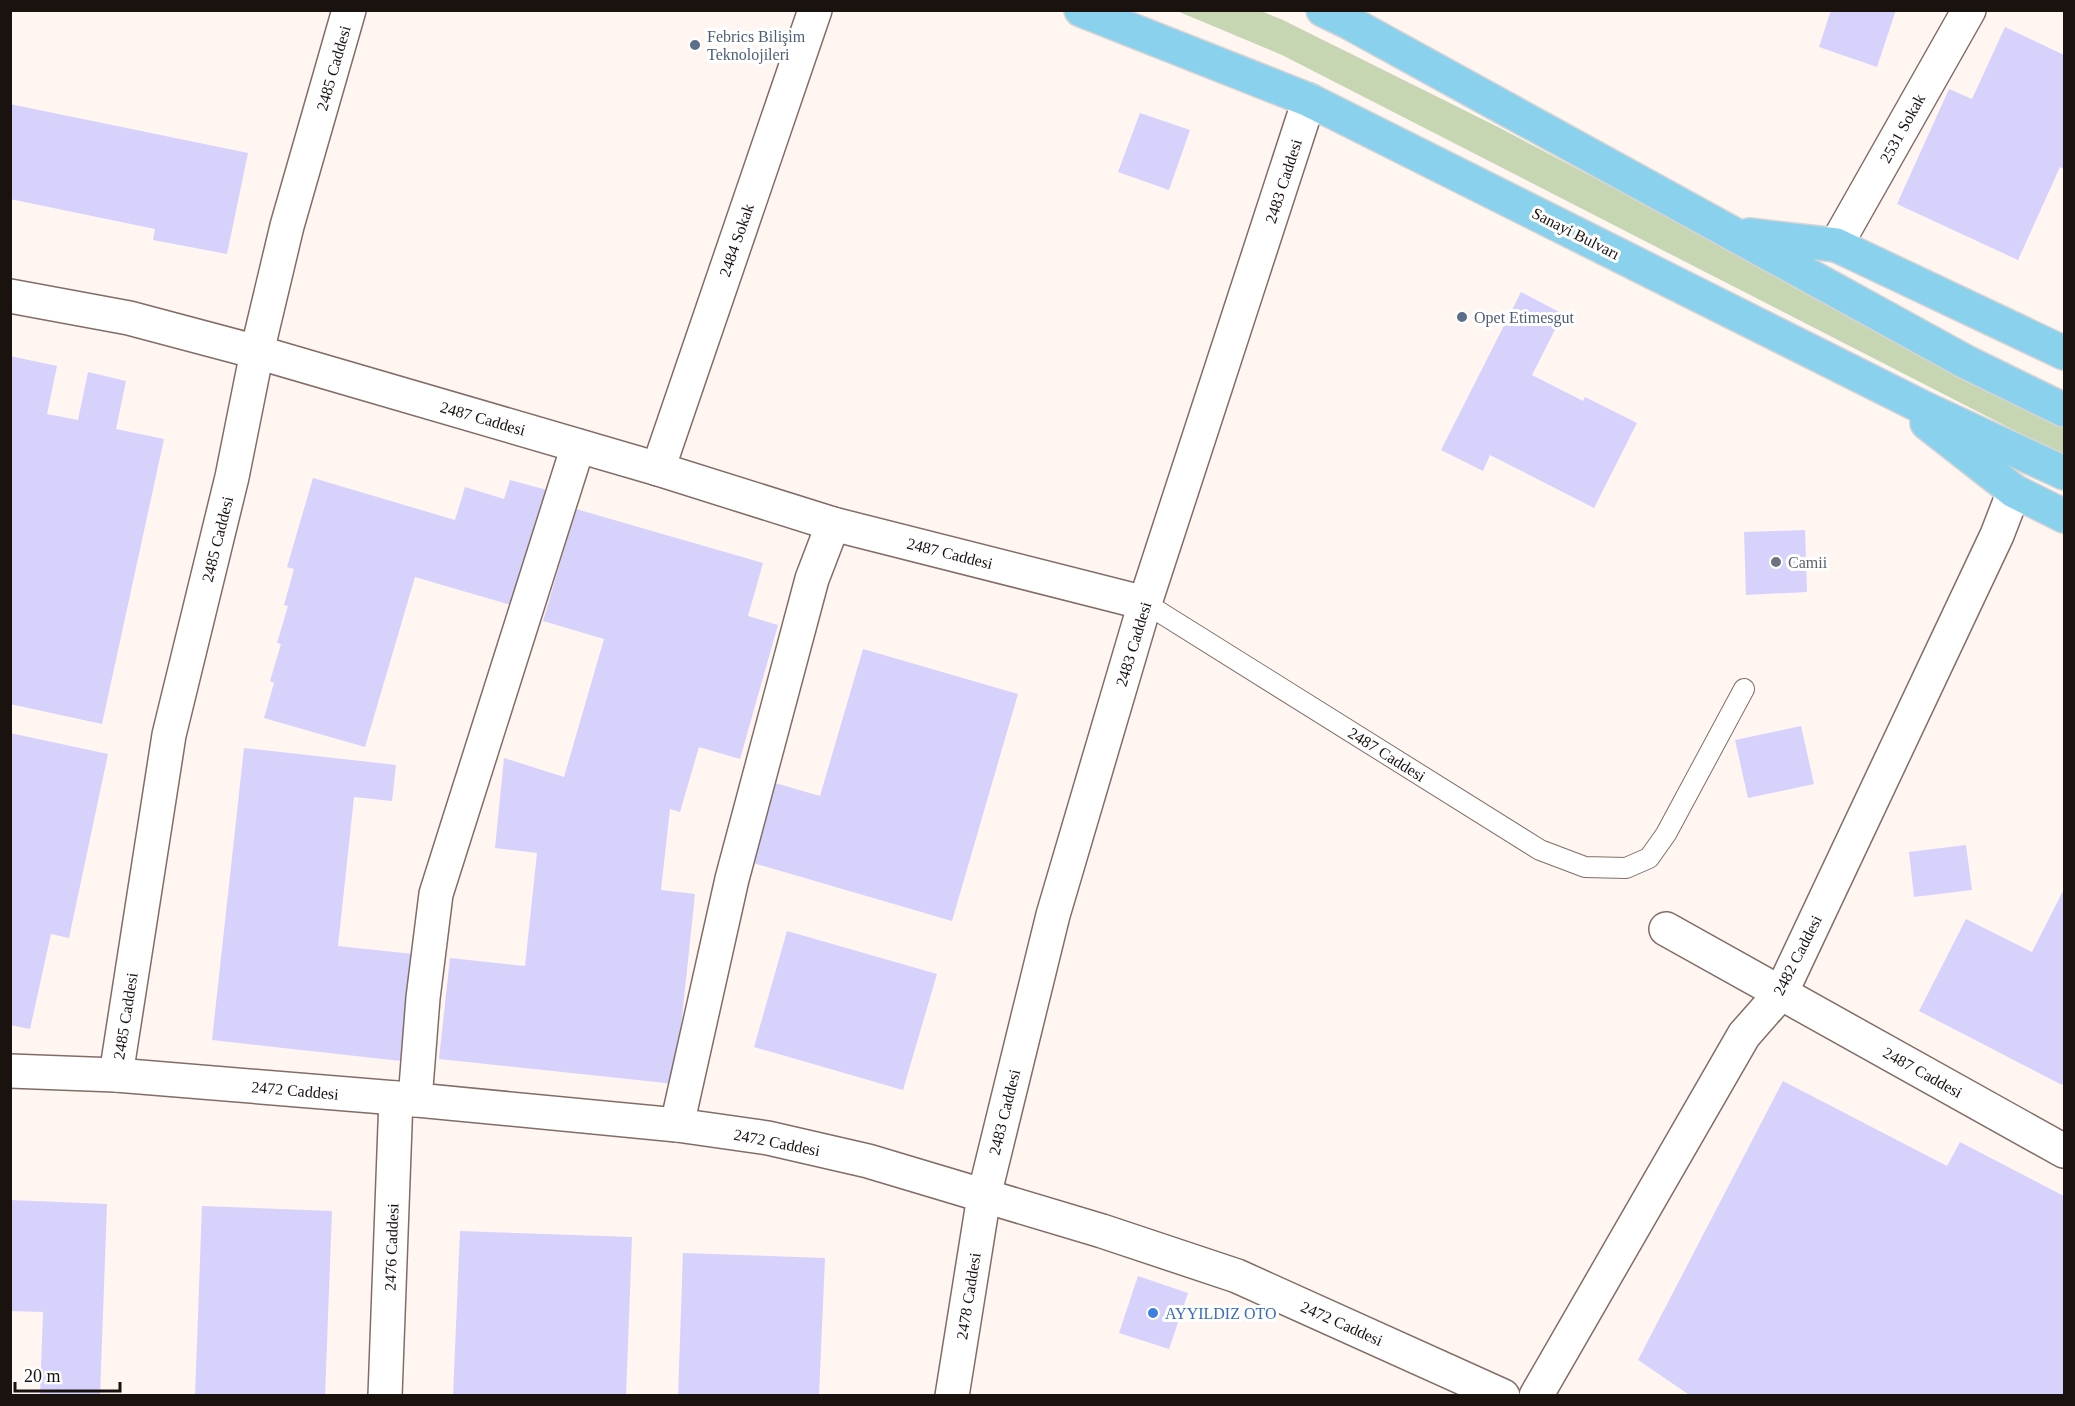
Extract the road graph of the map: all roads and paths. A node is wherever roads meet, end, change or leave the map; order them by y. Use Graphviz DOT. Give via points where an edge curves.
graph roads {
  1 [pos="349,10"];
  2 [pos="815,10"];
  3 [pos="1081,10"];
  4 [pos="1323,10"];
  5 [pos="1968,10"];
  6 [pos="1309,100"];
  7 [pos="1735,233"];
  8 [pos="1836,245"];
  9 [pos="10,296"];
  10 [pos="257,352"];
  11 [pos="2064,353"];
  12 [pos="1884,388"];
  13 [pos="2064,410"];
  14 [pos="578,446"];
  15 [pos="658,470"];
  16 [pos="2064,472"];
  17 [pos="2014,491"];
  18 [pos="2064,516"];
  19 [pos="833,524"];
  20 [pos="1145,603"];
  21 [pos="1744,689"];
  22 [pos="1666,928"];
  23 [pos="1781,993"];
  24 [pos="10,1071"];
  25 [pos="116,1075"];
  26 [pos="406,1099"];
  27 [pos="677,1125"];
  28 [pos="2064,1151"];
  29 [pos="984,1196"];
  30 [pos="385,1395"];
  31 [pos="952,1395"];
  32 [pos="1503,1395"];
  33 [pos="1536,1395"];
  1 -- 10 [label="street, 2485 Caddesi" via="287,226"];
  2 -- 15 [label="street, 2484 Sokak"];
  3 -- 6 [label="main road, Sanayi Bulvarı"];
  4 -- 7 [label="main road"];
  5 -- 8 [label="street, 2531 Sokak"];
  6 -- 12 [label="main road, Sanayi Bulvarı"];
  6 -- 20 [label="street, 2483 Caddesi"];
  7 -- 8 [label="main road"];
  7 -- 13 [label="main road" via="1956,356"];
  8 -- 11 [label="main road"];
  9 -- 10 [label="street, 2487 Caddesi" via="129,318"];
  10 -- 14 [label="street, 2487 Caddesi"];
  10 -- 25 [label="street, 2485 Caddesi" via="232,477 169,735"];
  12 -- 16 [label="main road, Sanayi Bulvarı"];
  12 -- 17 [label="main road"];
  14 -- 15 [label="street, 2487 Caddesi"];
  14 -- 26 [label="street, 2476 Caddesi" via="436,894"];
  15 -- 19 [label="street, 2487 Caddesi"];
  17 -- 18 [label="main road"];
  17 -- 23 [label="street, 2482 Caddesi" via="1997,535"];
  19 -- 20 [label="street, 2487 Caddesi"];
  19 -- 27 [label="street" via="812,579 732,879"];
  20 -- 21 [label="lane, 2487 Caddesi" via="1540,850 1585,867 1626,868 1649,858 1666,834"];
  20 -- 29 [label="street, 2483 Caddesi" via="1053,915"];
  22 -- 23 [label="street, 2487 Caddesi"];
  23 -- 28 [label="street, 2487 Caddesi"];
  23 -- 33 [label="street, 2482 Caddesi" via="1744,1035"];
  24 -- 25 [label="street, 2472 Caddesi"];
  25 -- 26 [label="street, 2472 Caddesi"];
  26 -- 27 [label="street, 2472 Caddesi"];
  26 -- 30 [label="street, 2476 Caddesi"];
  27 -- 29 [label="street, 2472 Caddesi" via="790,1143 868,1161"];
  29 -- 31 [label="street, 2478 Caddesi"];
  29 -- 32 [label="street, 2472 Caddesi" via="1237,1276"];
}
